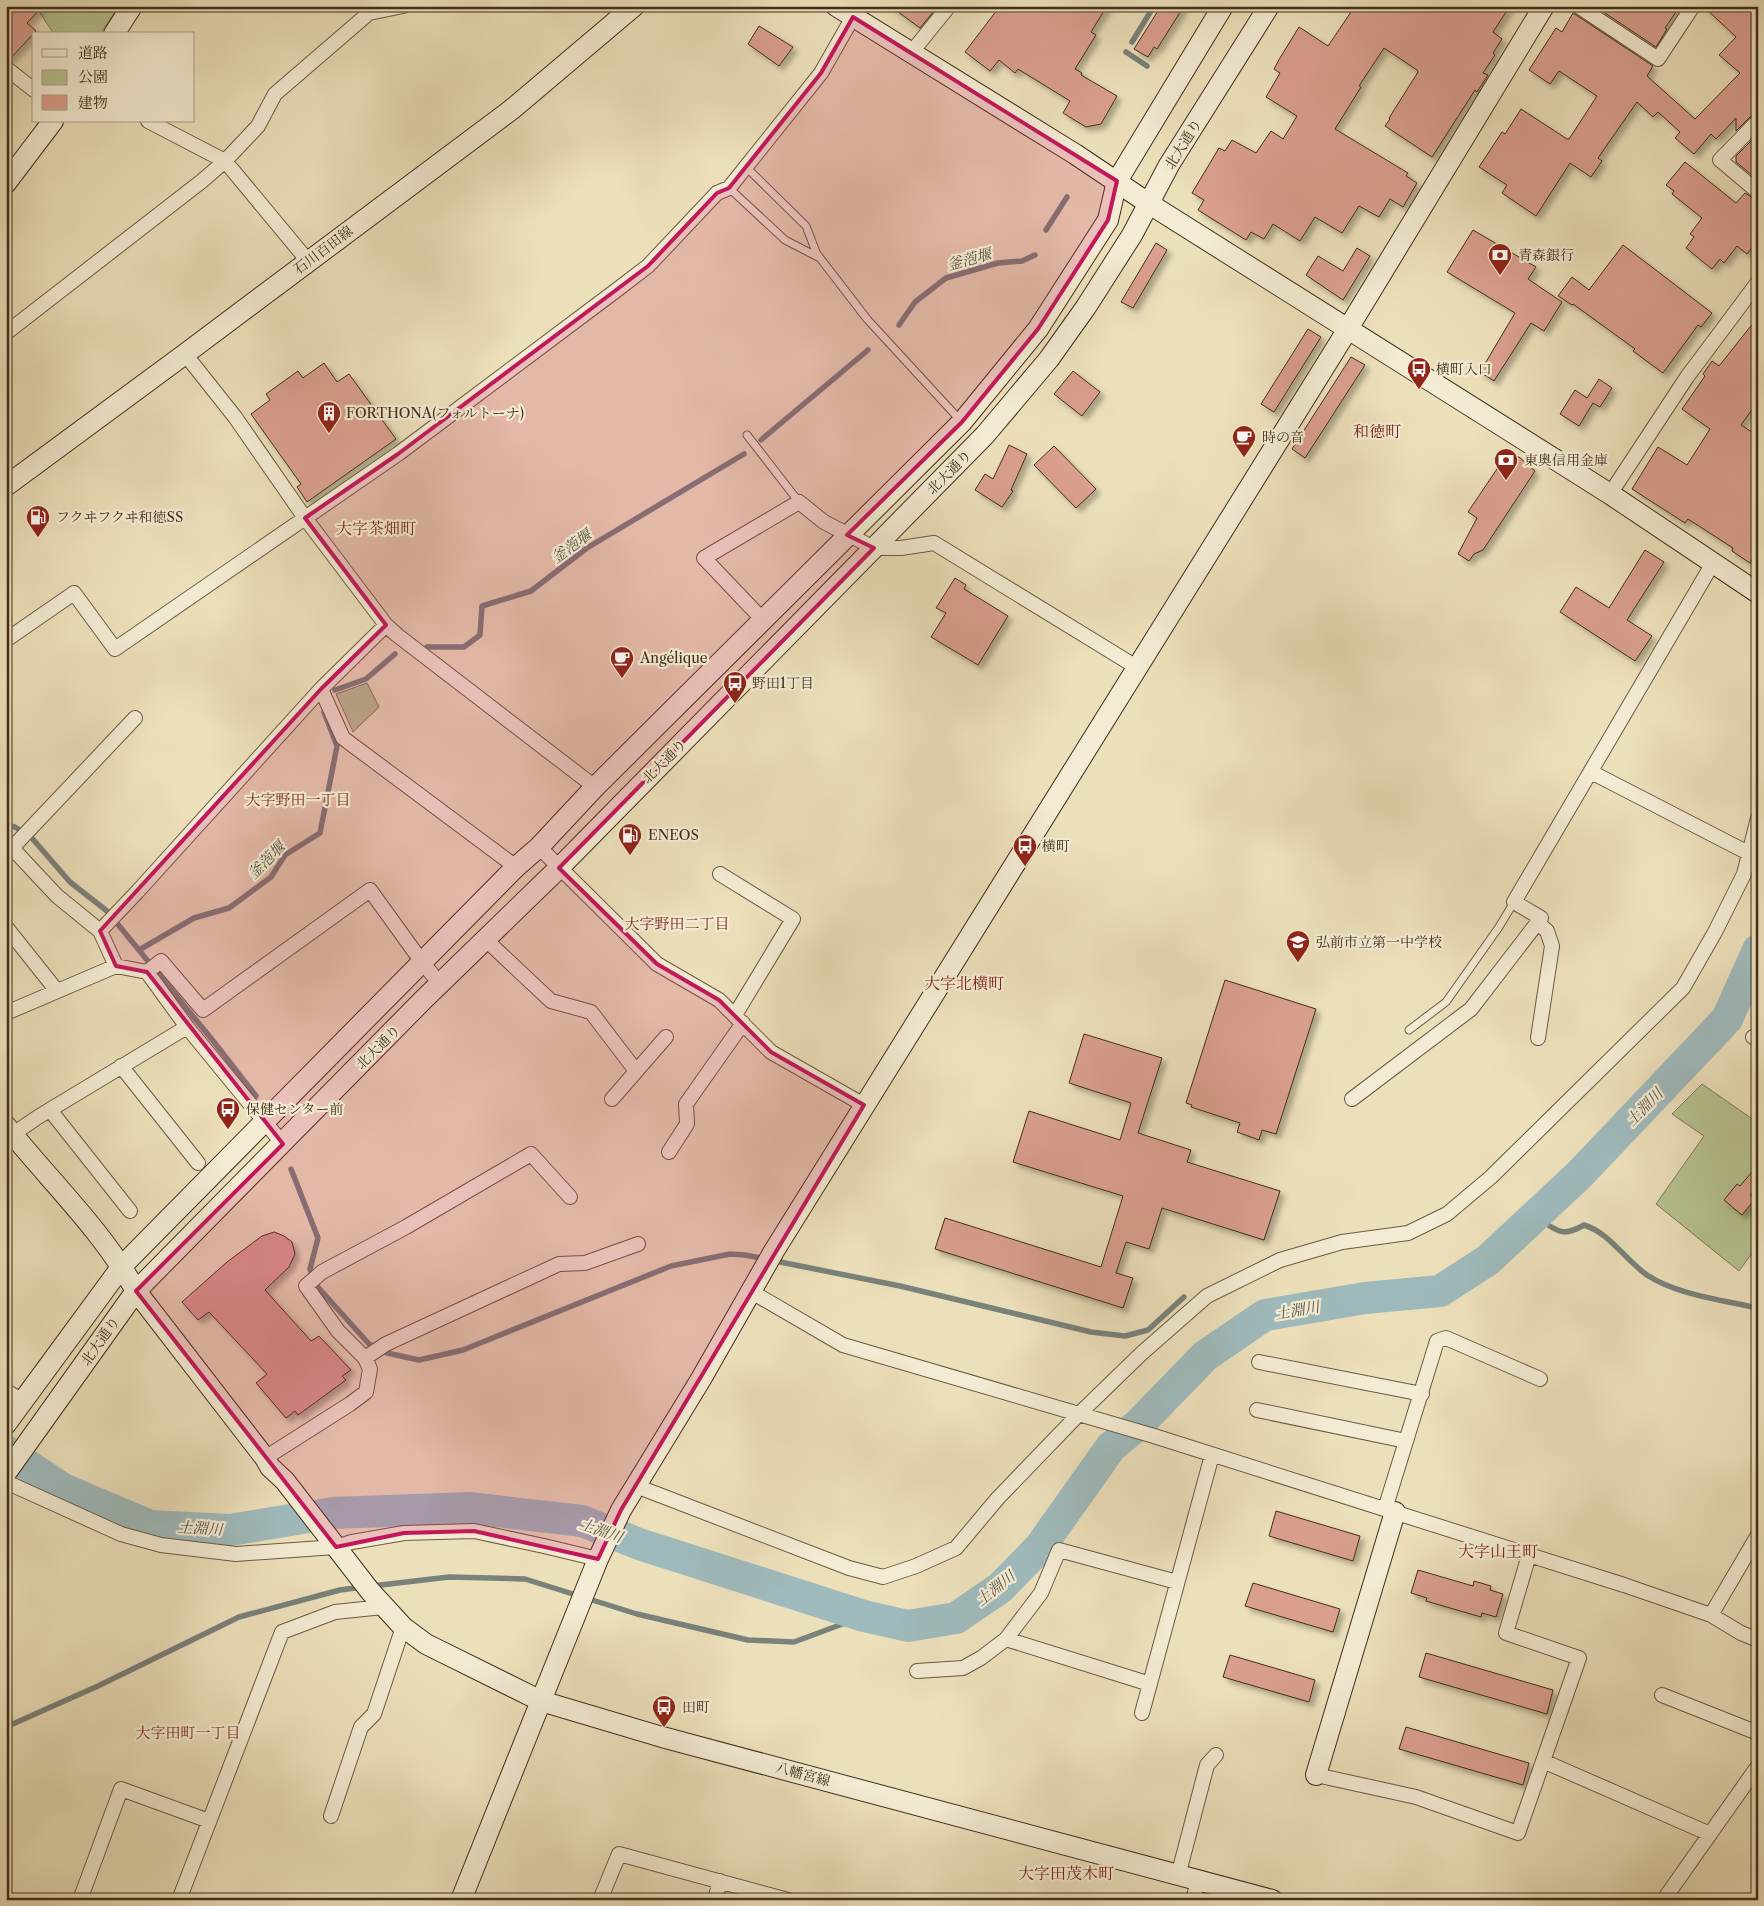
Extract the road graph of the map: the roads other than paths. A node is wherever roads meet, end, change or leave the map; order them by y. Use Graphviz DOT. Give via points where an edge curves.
graph roads {
  1 [pos="132,6"];
  2 [pos="403,6"];
  3 [pos="634,6"];
  4 [pos="836,6"];
  5 [pos="949,6"];
  6 [pos="1223,6"];
  7 [pos="1268,6"];
  8 [pos="1544,6"];
  9 [pos="1578,6"];
  10 [pos="1693,6"];
  11 [pos="853,17"];
  12 [pos="115,32"];
  13 [pos="911,53"];
  14 [pos="6,68"];
  15 [pos="32,88"];
  16 [pos="1758,121"];
  17 [pos="52,122"];
  18 [pos="150,122"];
  19 [pos="226,161"];
  20 [pos="746,167"];
  21 [pos="1117,181"];
  22 [pos="6,183"];
  23 [pos="729,188"];
  24 [pos="1758,192"];
  25 [pos="1148,203"];
  26 [pos="816,253"];
  27 [pos="308,261"];
  28 [pos="1758,282"];
  29 [pos="1348,328"];
  30 [pos="6,333"];
  31 [pos="185,354"];
  32 [pos="962,422"];
  33 [pos="747,435"];
  34 [pos="9,478"];
  35 [pos="1610,494"];
  36 [pos="799,502"];
  37 [pos="305,518"];
  38 [pos="847,535"];
  39 [pos="874,548"];
  40 [pos="1713,564"];
  41 [pos="1758,593"];
  42 [pos="763,620"];
  43 [pos="386,625"];
  44 [pos="6,640"];
  45 [pos="1138,668"];
  46 [pos="321,689"];
  47 [pos="136,718"];
  48 [pos="1591,772"];
  49 [pos="595,787"];
  50 [pos="1758,818"];
  51 [pos="9,847"];
  52 [pos="539,847"];
  53 [pos="1753,856"];
  54 [pos="516,867"];
  55 [pos="558,868"];
  56 [pos="720,874"];
  57 [pos="1514,902"];
  58 [pos="108,923"];
  59 [pos="1538,923"];
  60 [pos="6,927"];
  61 [pos="485,939"];
  62 [pos="422,962"];
  63 [pos="116,966"];
  64 [pos="151,968"];
  65 [pos="440,984"];
  66 [pos="57,991"];
  67 [pos="6,1013"];
  68 [pos="739,1019"];
  69 [pos="187,1027"];
  70 [pos="1409,1030"];
  71 [pos="666,1037"];
  72 [pos="1538,1038"];
  73 [pos="121,1066"];
  74 [pos="636,1071"];
  75 [pos="612,1099"];
  76 [pos="1352,1099"];
  77 [pos="864,1105"];
  78 [pos="50,1110"];
  79 [pos="264,1122"];
  80 [pos="9,1130"];
  81 [pos="282,1144"];
  82 [pos="669,1152"];
  83 [pos="198,1163"];
  84 [pos="570,1196"];
  85 [pos="130,1211"];
  86 [pos="638,1244"];
  87 [pos="122,1266"];
  88 [pos="136,1291"];
  89 [pos="750,1291"];
  90 [pos="375,1351"];
  91 [pos="1259,1362"];
  92 [pos="1540,1379"];
  93 [pos="1422,1394"];
  94 [pos="16,1400"];
  95 [pos="1258,1410"];
  96 [pos="1079,1414"];
  97 [pos="6,1424"];
  98 [pos="1406,1441"];
  99 [pos="1212,1455"];
  100 [pos="265,1458"];
  101 [pos="6,1473"];
  102 [pos="6,1482"];
  103 [pos="636,1486"];
  104 [pos="1390,1511"];
  105 [pos="1758,1535"];
  106 [pos="333,1543"];
  107 [pos="1529,1555"];
  108 [pos="600,1556"];
  109 [pos="1177,1582"];
  110 [pos="383,1607"];
  111 [pos="1711,1615"];
  112 [pos="403,1627"];
  113 [pos="1006,1640"];
  114 [pos="1758,1640"];
  115 [pos="917,1671"];
  116 [pos="1150,1684"];
  117 [pos="1662,1695"];
  118 [pos="540,1701"];
  119 [pos="1142,1713"];
  120 [pos="1758,1734"];
  121 [pos="1216,1755"];
  122 [pos="1543,1761"];
  123 [pos="1758,1766"];
  124 [pos="1316,1775"];
  125 [pos="331,1816"];
  126 [pos="208,1821"];
  127 [pos="1710,1834"];
  128 [pos="1178,1876"];
  129 [pos="720,1881"];
  130 [pos="1196,1890"];
  131 [pos="1667,1895"];
  132 [pos="80,1900"];
  133 [pos="179,1900"];
  134 [pos="461,1900"];
  135 [pos="600,1900"];
  136 [pos="715,1900"];
  137 [pos="788,1900"];
  138 [pos="1272,1900"];
  1 -- 12 [label="street"];
  2 -- 19 [label="street" via="368,13 275,94 258,126"];
  3 -- 27 [label="street, 石川百田線" via="511,110"];
  4 -- 11 [label="street"];
  5 -- 13 [label="street"];
  6 -- 21 [label="street, 北大通り"];
  7 -- 25 [label="street, 北大通り"];
  8 -- 29 [label="street"];
  9 -- 10 [label="street" via="1658,59"];
  11 -- 13 [label="street"];
  11 -- 20 [label="street" via="821,73"];
  13 -- 21 [label="street"];
  14 -- 15 [label="street"];
  16 -- 24 [label="street" via="1720,160"];
  17 -- 22 [label="street"];
  18 -- 19 [label="street"];
  19 -- 27 [label="street"];
  19 -- 30 [label="street"];
  20 -- 23 [label="street"];
  20 -- 26 [label="lane" via="806,226"];
  21 -- 25 [label="street"];
  21 -- 32 [label="street, 北大通り" via="1108,220 1038,329"];
  23 -- 26 [label="lane" via="785,240 818,257"];
  23 -- 37 [label="street" via="718,193 640,272 398,454"];
  25 -- 29 [label="street"];
  25 -- 39 [label="street, 北大通り" via="1132,235 1049,359 985,435"];
  26 -- 32 [label="lane" via="867,319"];
  27 -- 31 [label="street, 石川百田線"];
  28 -- 35 [label="street" via="1687,377"];
  29 -- 35 [label="street"];
  29 -- 45 [label="street"];
  31 -- 34 [label="street, 石川百田線"];
  31 -- 37 [label="street" via="235,417"];
  32 -- 38 [label="street, 北大通り"];
  33 -- 36 [label="lane"];
  35 -- 40 [label="street"];
  36 -- 38 [label="street"];
  36 -- 42 [label="street" via="704,558"];
  37 -- 43 [label="street"];
  37 -- 44 [label="street" via="115,649 74,593"];
  38 -- 39 [label="street"];
  38 -- 42 [label="street, 北大通り"];
  39 -- 45 [label="street" via="934,543"];
  39 -- 55 [label="street, 北大通り"];
  40 -- 41 [label="street"];
  40 -- 48 [label="street"];
  42 -- 49 [label="street, 北大通り"];
  43 -- 46 [label="street"];
  43 -- 49 [label="street"];
  45 -- 77 [label="street"];
  46 -- 54 [label="street" via="344,738"];
  46 -- 58 [label="street"];
  47 -- 51 [label="street"];
  48 -- 53 [label="street"];
  48 -- 57 [label="street"];
  49 -- 52 [label="street, 北大通り"];
  50 -- 53 [label="street"];
  51 -- 58 [label="street" via="57,896"];
  52 -- 54 [label="street, 北大通り"];
  52 -- 55 [label="street"];
  53 -- 96 [label="street" via="1715,932 1682,988 1491,1177 1447,1214 1408,1233 1342,1242 1280,1260 1207,1296"];
  54 -- 62 [label="street, 北大通り"];
  55 -- 61 [label="street, 北大通り"];
  55 -- 68 [label="street" via="656,964 719,1000"];
  56 -- 68 [label="street" via="793,919"];
  57 -- 59 [label="street" via="1541,918"];
  57 -- 70 [label="lane" via="1446,1002"];
  58 -- 63 [label="street"];
  59 -- 72 [label="street" via="1547,931 1552,946"];
  59 -- 76 [label="street" via="1471,1009"];
  60 -- 66 [label="street"];
  61 -- 65 [label="street, 北大通り"];
  61 -- 74 [label="street" via="551,1001 591,1012"];
  62 -- 64 [label="street" via="370,890 203,1010 161,961"];
  62 -- 65 [label="street"];
  62 -- 79 [label="street, 北大通り"];
  63 -- 64 [label="street"];
  63 -- 66 [label="street"];
  64 -- 69 [label="street"];
  65 -- 81 [label="street, 北大通り"];
  66 -- 67 [label="street"];
  68 -- 77 [label="street" via="771,1052"];
  68 -- 82 [label="street" via="686,1104 688,1124"];
  69 -- 73 [label="street"];
  69 -- 79 [label="street"];
  71 -- 74 [label="street"];
  73 -- 78 [label="street"];
  73 -- 83 [label="street"];
  74 -- 75 [label="street"];
  77 -- 89 [label="street"];
  78 -- 80 [label="street"];
  78 -- 85 [label="street"];
  79 -- 81 [label="street"];
  79 -- 87 [label="street, 北大通り"];
  80 -- 87 [label="street, 八幡宮線"];
  81 -- 88 [label="street, 北大通り"];
  84 -- 90 [label="street" via="532,1154 322,1272 306,1286 338,1332"];
  86 -- 90 [label="street" via="586,1263 559,1264"];
  87 -- 88 [label="street, 八幡宮線"];
  87 -- 94 [label="street, 北大通り"];
  88 -- 100 [label="street, 八幡宮線"];
  88 -- 101 [label="street, 北大通り"];
  89 -- 96 [label="street" via="843,1345"];
  89 -- 103 [label="street"];
  90 -- 100 [label="street" via="366,1392"];
  91 -- 93 [label="street"];
  92 -- 93 [label="street" via="1446,1338 1438,1341"];
  93 -- 98 [label="street"];
  94 -- 97 [label="street, 北大通り"];
  95 -- 98 [label="street"];
  96 -- 99 [label="street"];
  96 -- 103 [label="street" via="998,1498 956,1548 883,1577 849,1568"];
  98 -- 104 [label="street"];
  99 -- 104 [label="street"];
  99 -- 109 [label="street"];
  100 -- 106 [label="street, 八幡宮線"];
  102 -- 106 [label="street" via="121,1534 161,1545 236,1554"];
  103 -- 108 [label="street"];
  104 -- 107 [label="street"];
  104 -- 124 [label="street"];
  105 -- 111 [label="street"];
  106 -- 108 [label="street" via="404,1533 474,1531"];
  106 -- 110 [label="street, 八幡宮線"];
  107 -- 111 [label="street"];
  107 -- 122 [label="street" via="1506,1632 1579,1658"];
  108 -- 118 [label="street"];
  109 -- 113 [label="street" via="1059,1550 1041,1593"];
  109 -- 116 [label="street"];
  110 -- 112 [label="street, 八幡宮線"];
  110 -- 126 [label="street" via="335,1612 282,1632"];
  111 -- 114 [label="street"];
  112 -- 118 [label="street, 八幡宮線" via="426,1644"];
  112 -- 125 [label="street" via="374,1714 361,1727"];
  113 -- 115 [label="street" via="964,1668"];
  113 -- 116 [label="street"];
  116 -- 119 [label="street"];
  117 -- 120 [label="street"];
  118 -- 128 [label="street, 八幡宮線"];
  118 -- 134 [label="street"];
  121 -- 128 [label="street" via="1207,1765"];
  122 -- 124 [label="street" via="1518,1833 1416,1797"];
  122 -- 127 [label="street"];
  123 -- 127 [label="street"];
  126 -- 132 [label="street" via="121,1789"];
  126 -- 133 [label="street"];
  127 -- 131 [label="street"];
  128 -- 130 [label="street, 八幡宮線"];
  129 -- 135 [label="street" via="619,1854"];
  129 -- 136 [label="street"];
  129 -- 137 [label="street"];
  130 -- 138 [label="street, 八幡宮線"];
}
